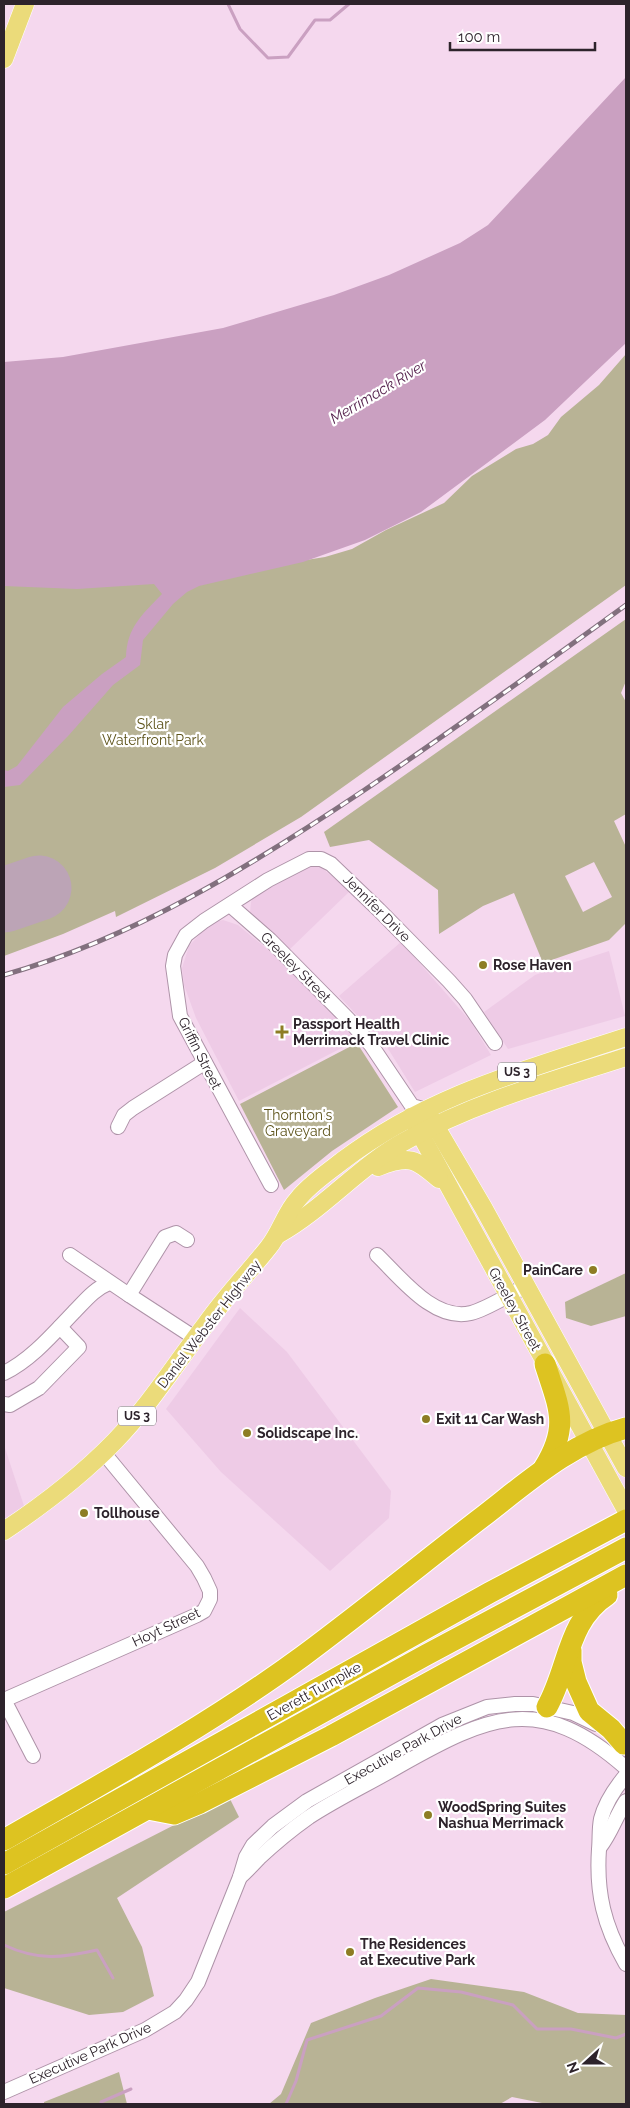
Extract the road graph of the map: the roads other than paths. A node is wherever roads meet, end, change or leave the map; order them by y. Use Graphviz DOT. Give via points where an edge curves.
graph roads {
  1 [pos="26,4"];
  2 [pos="4,59"];
  3 [pos="230,906"];
  4 [pos="626,1037"];
  5 [pos="495,1043"];
  6 [pos="626,1057"];
  7 [pos="204,1063"];
  8 [pos="416,1111"];
  9 [pos="436,1126"];
  10 [pos="118,1127"];
  11 [pos="418,1134"];
  12 [pos="359,1174"];
  13 [pos="271,1185"];
  14 [pos="448,1186"];
  15 [pos="279,1234"];
  16 [pos="187,1240"];
  17 [pos="70,1255"];
  18 [pos="377,1255"];
  19 [pos="109,1283"];
  20 [pos="526,1286"];
  21 [pos="129,1295"];
  22 [pos="508,1295"];
  23 [pos="60,1327"];
  24 [pos="195,1338"];
  25 [pos="546,1364"];
  26 [pos="4,1374"];
  27 [pos="4,1404"];
  28 [pos="607,1434"];
  29 [pos="103,1452"];
  30 [pos="626,1468"];
  31 [pos="542,1470"];
  32 [pos="623,1519"];
  33 [pos="4,1531"];
  34 [pos="626,1548"];
  35 [pos="626,1575"];
  36 [pos="626,1584"];
  37 [pos="571,1646"];
  38 [pos="4,1700"];
  39 [pos="544,1714"];
  40 [pos="625,1745"];
  41 [pos="33,1756"];
  42 [pos="626,1768"];
  43 [pos="626,1775"];
  44 [pos="626,1801"];
  45 [pos="148,1809"];
  46 [pos="4,1840"];
  47 [pos="599,1848"];
  48 [pos="4,1864"];
  49 [pos="4,1888"];
  50 [pos="626,1964"];
  51 [pos="4,2092"];
  1 -- 2 [label="main road"];
  3 -- 5 [label="street, Jennifer Drive" via="299,863 321,859 331,864 449,982"];
  3 -- 7 [label="street, Griffin Street" via="194,928 180,944 173,966 180,1016"];
  3 -- 8 [label="street, Greeley Street" via="270,940 348,1019 371,1045"];
  4 -- 8 [label="main road, Daniel Webster Highway / US 3" via="485,1083"];
  6 -- 9 [label="main road, Daniel Webster Highway / US 3" via="509,1095"];
  7 -- 10 [label="street" via="133,1108 124,1115"];
  7 -- 13 [label="street, Griffin Street"];
  8 -- 9 [label="main road, Greeley Street"];
  8 -- 11 [label="main road, Greeley Street"];
  8 -- 15 [label="main road, Daniel Webster Highway / US 3" via="357,1150 298,1198"];
  9 -- 11 [label="main road, Daniel Webster Highway / US 3"];
  9 -- 20 [label="main road, Greeley Street"];
  11 -- 12 [label="main road, Daniel Webster Highway / US 3"];
  11 -- 14 [label="main road, Greeley Street"];
  12 -- 14 [label="main road" via="393,1161 409,1159 424,1165"];
  12 -- 15 [label="main road, Daniel Webster Highway / US 3"];
  14 -- 22 [label="main road, Greeley Street"];
  15 -- 24 [label="main road, Daniel Webster Highway / US 3"];
  16 -- 21 [label="street" via="176,1233 165,1237"];
  17 -- 19 [label="street"];
  18 -- 22 [label="street" via="423,1298 453,1315 473,1313"];
  19 -- 21 [label="street"];
  19 -- 23 [label="street" via="94,1291"];
  20 -- 22 [label="street"];
  20 -- 28 [label="main road, Greeley Street"];
  21 -- 24 [label="street"];
  22 -- 25 [label="main road, Greeley Street"];
  23 -- 26 [label="street" via="32,1354"];
  23 -- 27 [label="street" via="79,1347 39,1388 10,1406"];
  24 -- 29 [label="main road, Daniel Webster Highway / US 3" via="140,1414"];
  25 -- 28 [label="main road, Greeley Street"];
  25 -- 31 [label="highway" via="561,1420 558,1442"];
  28 -- 30 [label="main road, Greeley Street"];
  28 -- 31 [label="highway"];
  28 -- 32 [label="main road, Greeley Street"];
  29 -- 33 [label="main road, Daniel Webster Highway / US 3" via="52,1496"];
  29 -- 38 [label="street, Hoyt Street" via="197,1566 210,1591 208,1605 197,1615"];
  31 -- 46 [label="highway" via="295,1661 210,1719"];
  32 -- 48 [label="highway, Everett Turnpike"];
  34 -- 45 [label="highway, Everett Turnpike"];
  35 -- 45 [label="highway" via="331,1736 200,1803 174,1814"];
  36 -- 37 [label="highway" via="595,1603 578,1626"];
  37 -- 39 [label="highway"];
  37 -- 40 [label="highway" via="576,1682 589,1711"];
  38 -- 41 [label="street, Hoyt Street"];
  39 -- 40 [label="street, Executive Park Drive" via="584,1717"];
  39 -- 42 [label="street, Executive Park Drive" via="584,1736"];
  39 -- 51 [label="street, Executive Park Drive" via="523,1704 487,1707 442,1725 290,1812 253,1845 246,1856 198,1982 175,2012 146,2030"];
  43 -- 47 [label="street" via="602,1818"];
  44 -- 47 [label="street"];
  45 -- 49 [label="highway, Everett Turnpike"];
  47 -- 50 [label="street" via="597,1872 602,1908"];
}
